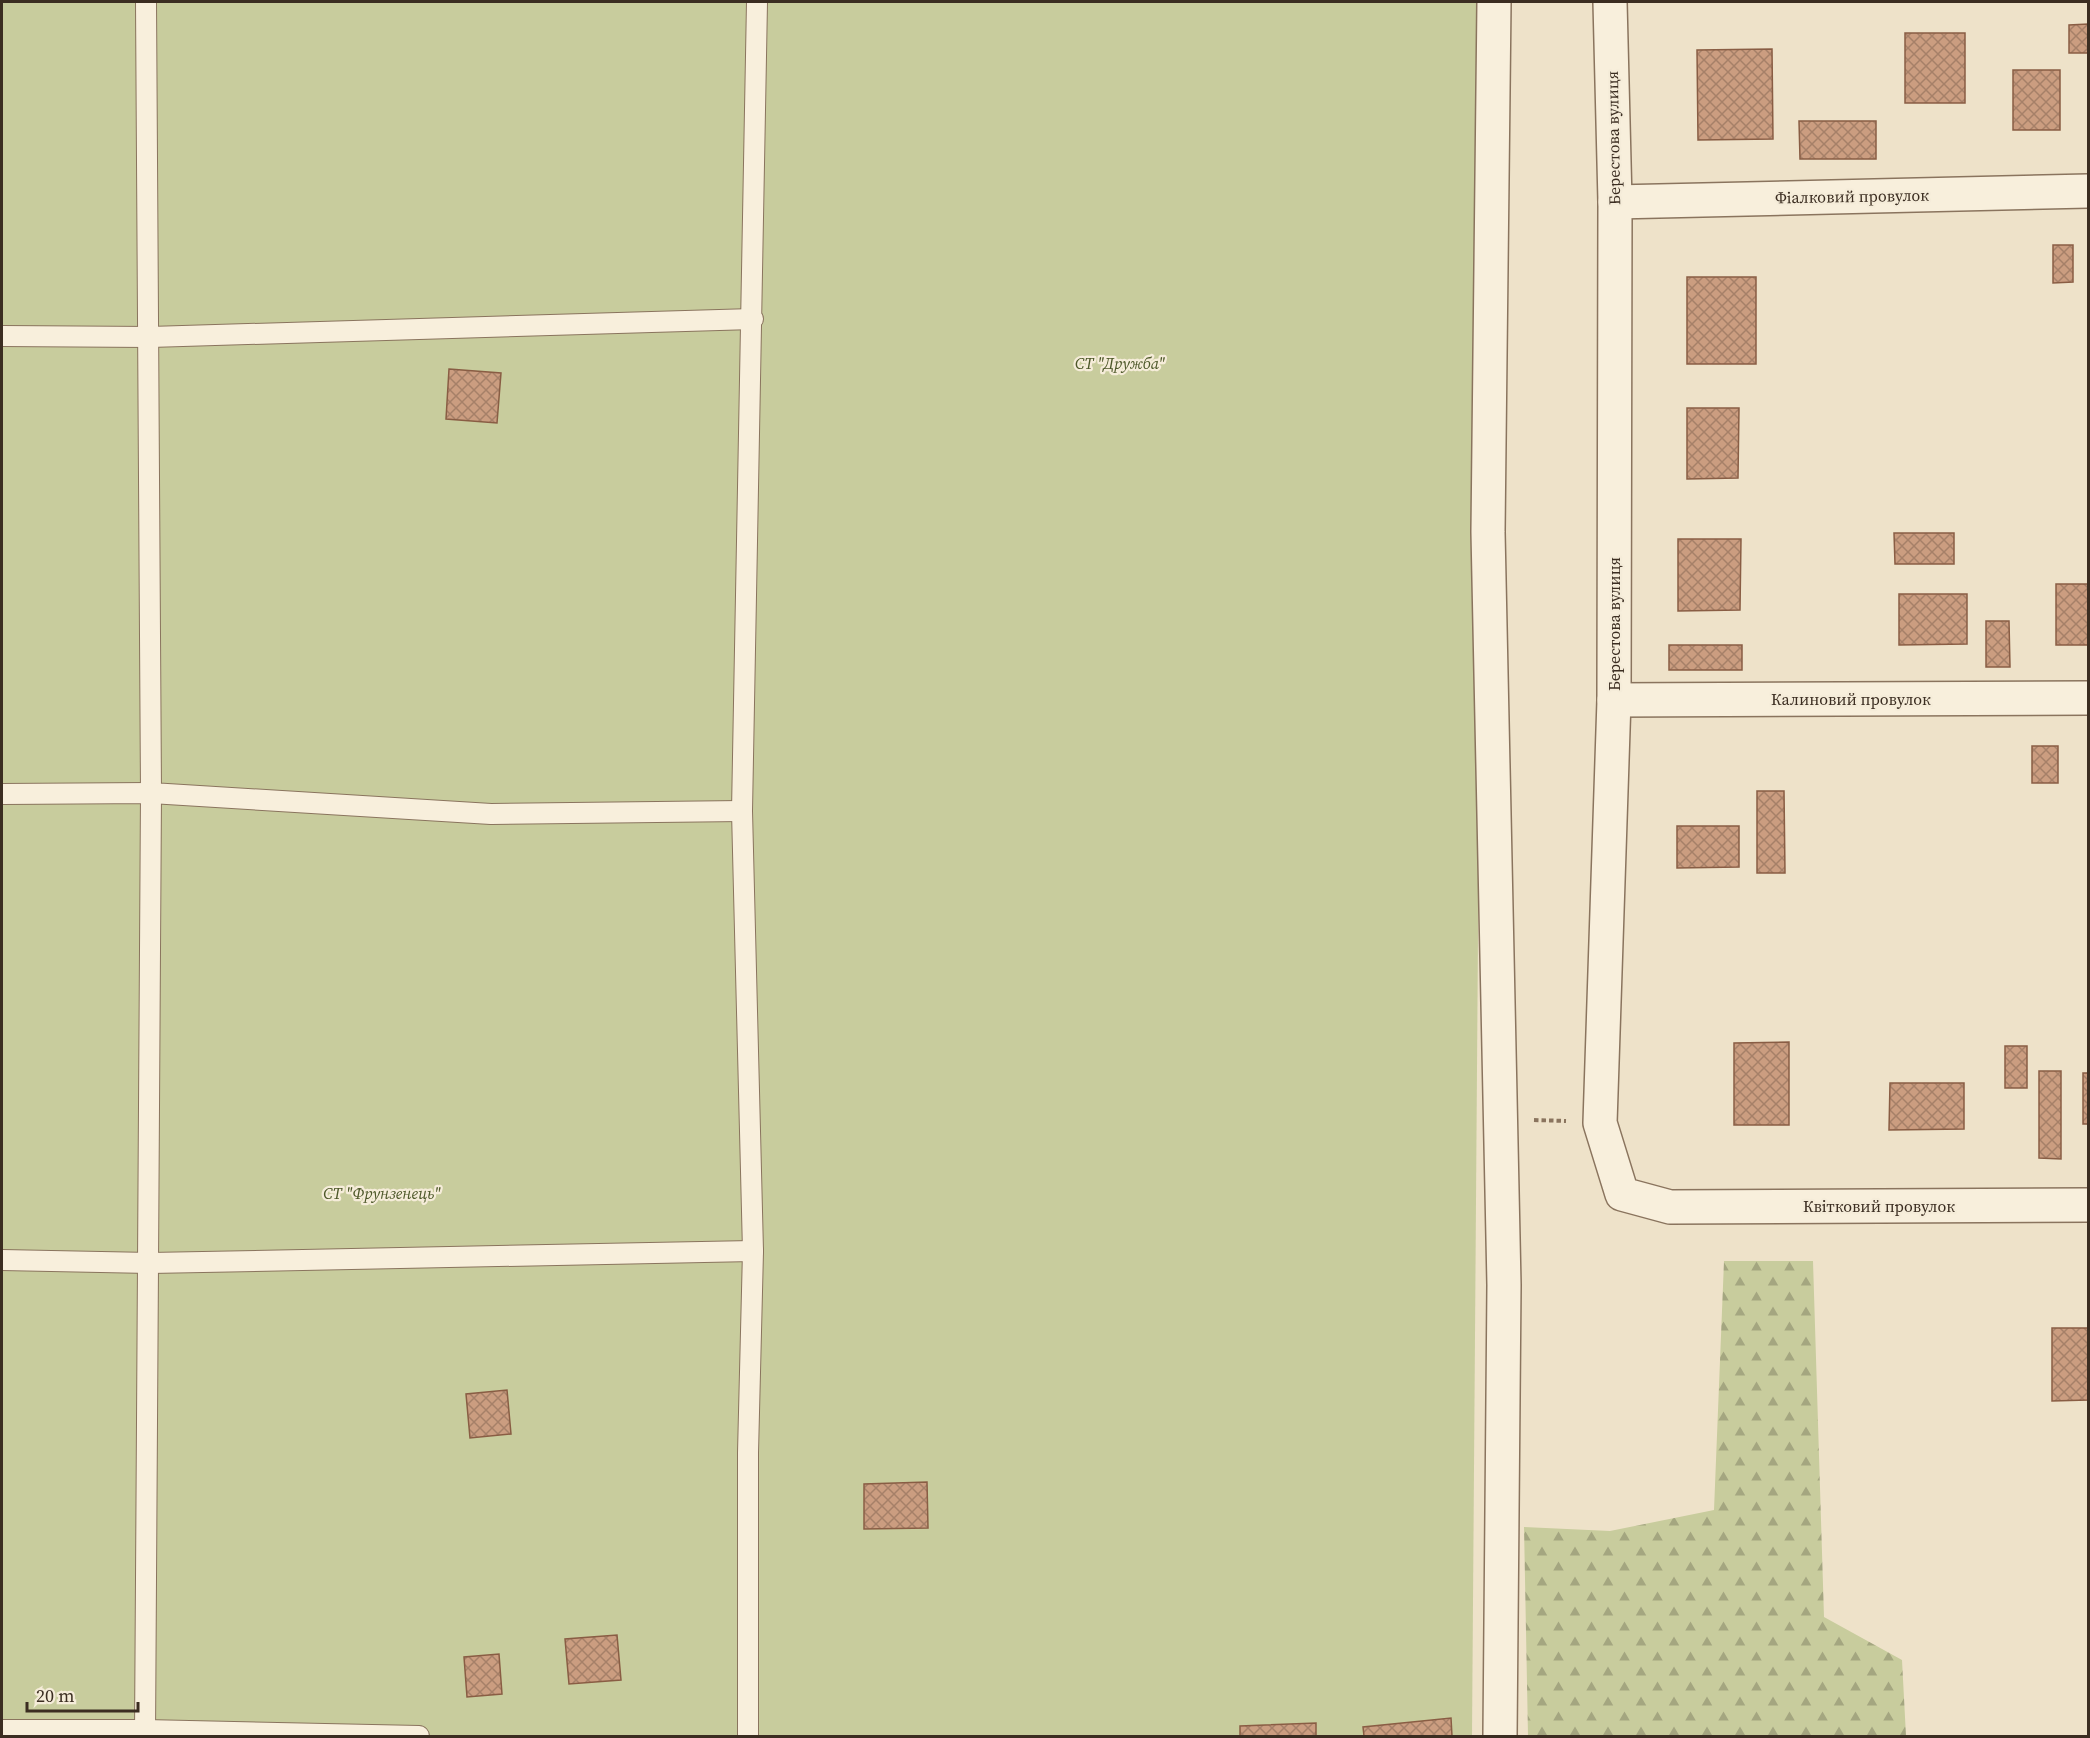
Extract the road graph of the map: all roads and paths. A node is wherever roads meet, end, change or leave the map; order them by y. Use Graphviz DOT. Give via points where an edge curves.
graph roads {
  1 [pos="146,2"];
  2 [pos="757,2"];
  3 [pos="1494,2"];
  4 [pos="1610,2"];
  5 [pos="2088,191"];
  6 [pos="1615,202"];
  7 [pos="753,319"];
  8 [pos="2,336"];
  9 [pos="150,337"];
  10 [pos="2088,698"];
  11 [pos="1614,700"];
  12 [pos="151,793"];
  13 [pos="2,794"];
  14 [pos="742,811"];
  15 [pos="1501,1118"];
  16 [pos="1600,1123"];
  17 [pos="2088,1205"];
  18 [pos="1670,1207"];
  19 [pos="753,1251"];
  20 [pos="2,1260"];
  21 [pos="150,1263"];
  22 [pos="2,1730"];
  23 [pos="145,1733"];
  24 [pos="419,1737"];
  25 [pos="748,1737"];
  26 [pos="1500,1737"];
  1 -- 9 [label="lane"];
  2 -- 7 [label="lane"];
  3 -- 15 [label="street" via="1488,532"];
  4 -- 6 [label="street, Берестова вулиця"];
  5 -- 6 [label="street, Фіалковий провулок"];
  6 -- 11 [label="street, Берестова вулиця"];
  7 -- 9 [label="lane"];
  7 -- 14 [label="lane"];
  8 -- 9 [label="lane"];
  9 -- 12 [label="lane"];
  10 -- 11 [label="street, Калиновий провулок"];
  11 -- 16 [label="street, Берестова вулиця"];
  12 -- 13 [label="lane"];
  12 -- 14 [label="lane" via="491,814"];
  12 -- 21 [label="lane"];
  14 -- 19 [label="lane"];
  15 -- 16 [label="path"];
  15 -- 26 [label="street" via="1504,1285"];
  16 -- 18 [label="street, Берестова вулиця" via="1622,1194"];
  17 -- 18 [label="street, Квітковий провулок"];
  19 -- 21 [label="lane"];
  19 -- 25 [label="lane"];
  20 -- 21 [label="lane"];
  21 -- 23 [label="lane"];
  22 -- 23 [label="lane"];
  23 -- 24 [label="lane"];
}
